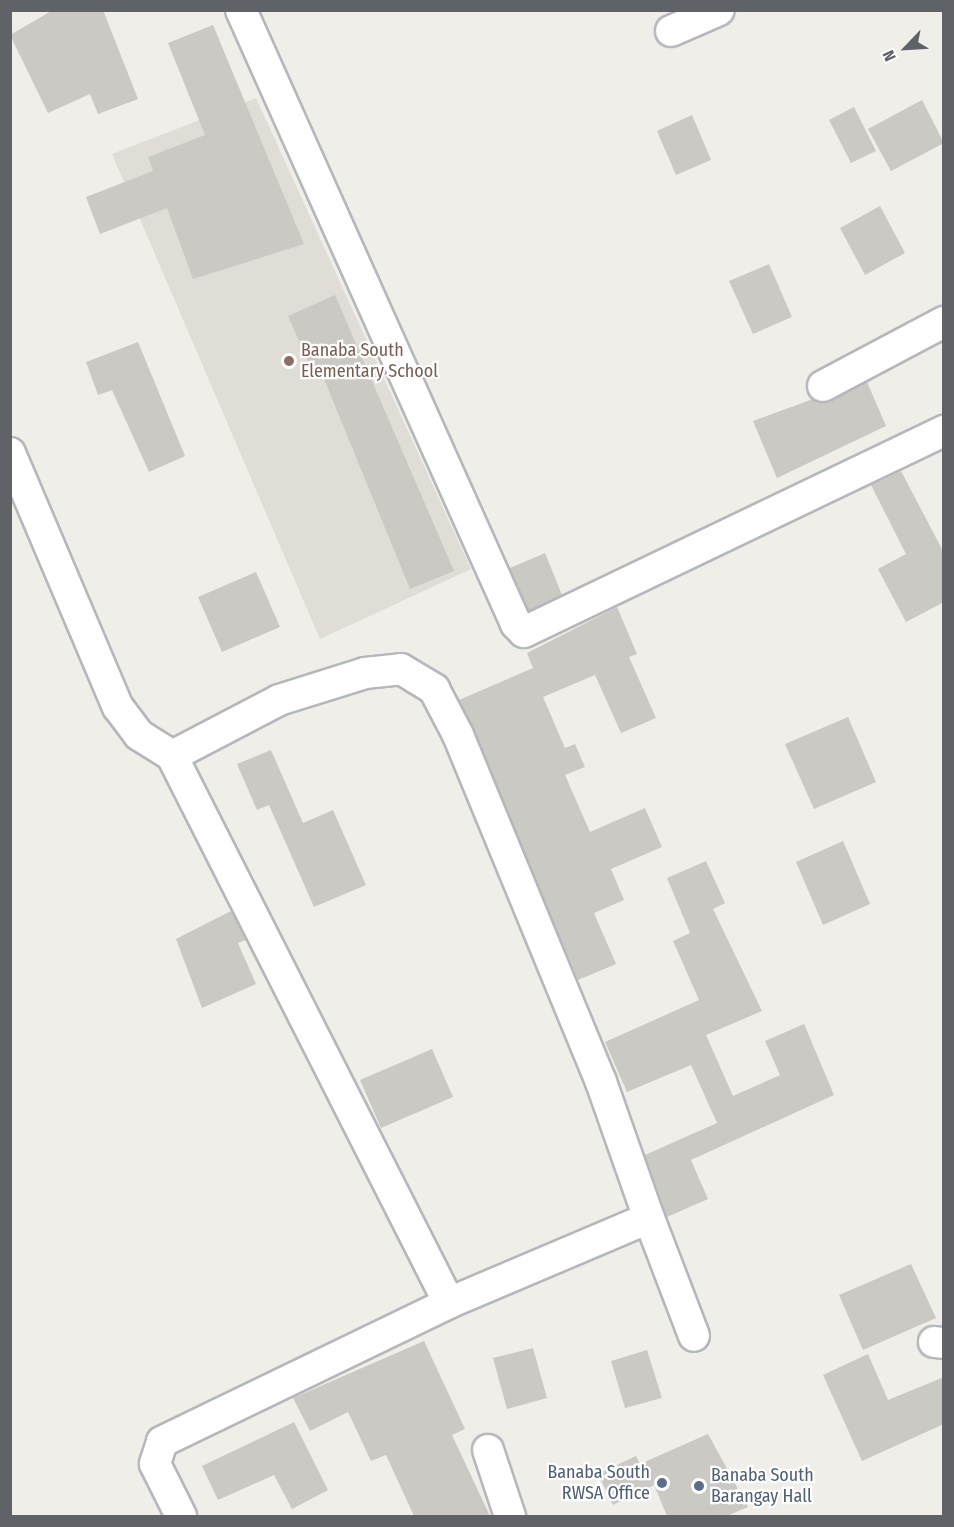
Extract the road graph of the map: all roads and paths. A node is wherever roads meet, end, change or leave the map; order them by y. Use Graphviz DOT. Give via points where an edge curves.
graph roads {
  1 [pos="241,10"];
  2 [pos="719,10"];
  3 [pos="671,31"];
  4 [pos="944,322"];
  5 [pos="823,386"];
  6 [pos="944,431"];
  7 [pos="10,453"];
  8 [pos="172,756"];
  9 [pos="649,1218"];
  10 [pos="449,1303"];
  11 [pos="694,1336"];
  12 [pos="488,1450"];
  13 [pos="181,1516"];
  14 [pos="510,1516"];
  1 -- 6 [label="street" via="524,632"];
  2 -- 3 [label="street"];
  4 -- 5 [label="street"];
  7 -- 8 [label="street" via="117,707 139,735"];
  8 -- 9 [label="street" via="279,700 365,674 400,669 434,690 458,735 601,1082"];
  8 -- 10 [label="street"];
  9 -- 10 [label="street"];
  9 -- 11 [label="street"];
  10 -- 13 [label="street" via="162,1442 154,1464"];
  12 -- 14 [label="street"];
}
